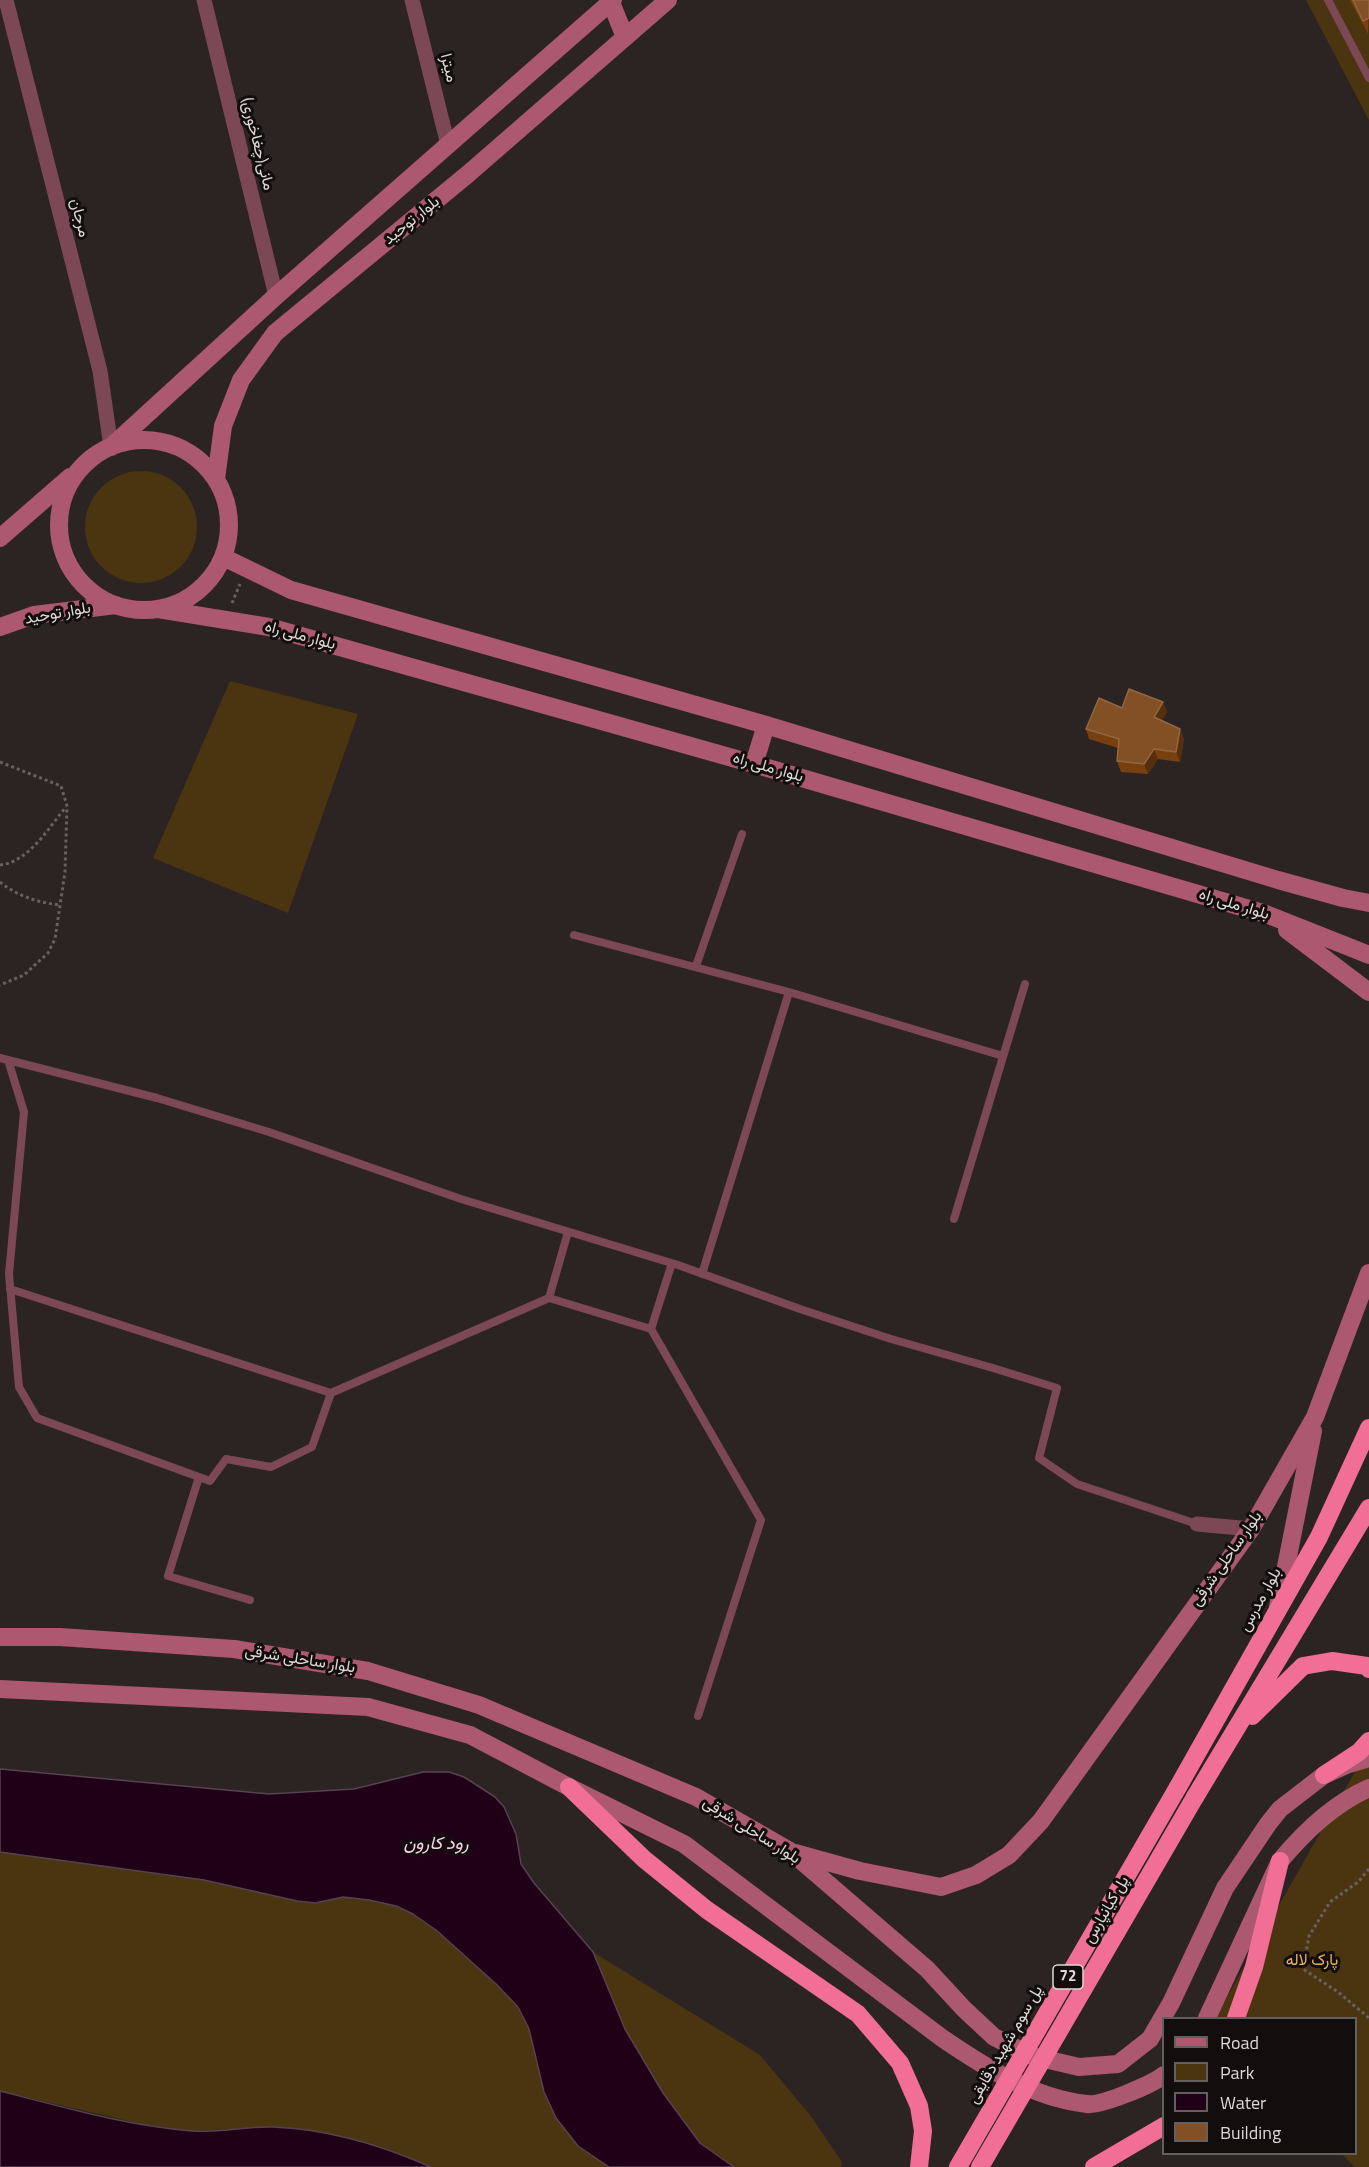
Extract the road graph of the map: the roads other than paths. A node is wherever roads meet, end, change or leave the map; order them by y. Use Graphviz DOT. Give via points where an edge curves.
graph roads {
  1 [pos="6,0"];
  2 [pos="204,0"];
  3 [pos="412,0"];
  4 [pos="668,0"];
  5 [pos="1328,0"];
  6 [pos="611,1"];
  7 [pos="625,37"];
  8 [pos="1369,78"];
  9 [pos="448,145"];
  10 [pos="276,296"];
  11 [pos="111,447"];
  12 [pos="78,470"];
  13 [pos="216,479"];
  14 [pos="0,538"];
  15 [pos="223,557"];
  16 [pos="116,605"];
  17 [pos="158,609"];
  18 [pos="0,627"];
  19 [pos="766,725"];
  20 [pos="754,764"];
  21 [pos="742,834"];
  22 [pos="1369,903"];
  23 [pos="1266,914"];
  24 [pos="574,935"];
  25 [pos="1369,956"];
  26 [pos="696,966"];
  27 [pos="1025,984"];
  28 [pos="789,992"];
  29 [pos="1369,992"];
  30 [pos="1003,1056"];
  31 [pos="4,1059"];
  32 [pos="954,1219"];
  33 [pos="568,1232"];
  34 [pos="672,1263"];
  35 [pos="1369,1273"];
  36 [pos="702,1274"];
  37 [pos="10,1289"];
  38 [pos="549,1298"];
  39 [pos="651,1329"];
  40 [pos="331,1393"];
  41 [pos="1316,1417"];
  42 [pos="1369,1428"];
  43 [pos="199,1477"];
  44 [pos="1369,1508"];
  45 [pos="1197,1524"];
  46 [pos="1251,1529"];
  47 [pos="250,1600"];
  48 [pos="1277,1612"];
  49 [pos="0,1623"];
  50 [pos="0,1637"];
  51 [pos="35,1637"];
  52 [pos="1369,1669"];
  53 [pos="0,1689"];
  54 [pos="698,1716"];
  55 [pos="1232,1736"];
  56 [pos="1369,1741"];
  57 [pos="1369,1758"];
  58 [pos="1324,1775"];
  59 [pos="569,1787"];
  60 [pos="1178,1787"];
  61 [pos="1369,1788"];
  62 [pos="790,1851"];
  63 [pos="1280,1861"];
  64 [pos="1163,2017"];
  65 [pos="1208,2017"];
  66 [pos="1237,2017"];
  67 [pos="1162,2018"];
  68 [pos="1162,2076"];
  69 [pos="1162,2127"];
  70 [pos="919,2167"];
  71 [pos="958,2167"];
  72 [pos="980,2167"];
  73 [pos="1094,2167"];
  1 -- 11 [label="street, مرجان" via="100,371"];
  2 -- 10 [label="street, مانی(چغاخوری)"];
  3 -- 9 [label="street, میترا"];
  4 -- 7 [label="main road, بلوار توحید"];
  5 -- 8 [label="lane"];
  6 -- 7 [label="main road"];
  6 -- 9 [label="main road, بلوار توحید"];
  7 -- 13 [label="main road, بلوار توحید" via="468,174 275,333 241,380 223,426"];
  9 -- 10 [label="main road, بلوار توحید"];
  10 -- 11 [label="main road, بلوار توحید"];
  11 -- 12 [label="main road" via="98,452"];
  11 -- 13 [label="main road" via="149,439 175,445 199,459"];
  12 -- 14 [label="main road"];
  12 -- 16 [label="main road" via="61,506 58,525 63,555 78,580 101,599"];
  13 -- 15 [label="main road" via="227,504 229,531"];
  15 -- 17 [label="main road" via="209,580 186,599"];
  15 -- 19 [label="main road" via="291,590"];
  16 -- 17 [label="main road"];
  16 -- 18 [label="main road, بلوار توحید" via="34,615"];
  17 -- 20 [label="main road, بلوار ملی راه" via="269,627"];
  19 -- 20 [label="main road"];
  19 -- 22 [label="main road" via="1278,880"];
  20 -- 23 [label="main road, بلوار ملی راه"];
  21 -- 26 [label="lane"];
  23 -- 25 [label="main road, بلوار ملی راه"];
  23 -- 29 [label="main road"];
  24 -- 26 [label="lane"];
  26 -- 28 [label="lane"];
  27 -- 30 [label="lane"];
  28 -- 30 [label="lane"];
  28 -- 36 [label="lane"];
  30 -- 32 [label="lane"];
  31 -- 33 [label="lane" via="157,1098"];
  31 -- 37 [label="lane" via="24,1112"];
  33 -- 34 [label="lane"];
  33 -- 38 [label="lane"];
  34 -- 36 [label="lane"];
  34 -- 39 [label="lane"];
  35 -- 41 [label="main road, بلوار ساحلی شرقی"];
  36 -- 45 [label="lane" via="879,1335 1057,1388 1039,1458 1077,1484"];
  37 -- 40 [label="lane"];
  37 -- 43 [label="lane" via="19,1387 37,1418"];
  38 -- 39 [label="lane"];
  38 -- 40 [label="lane"];
  39 -- 54 [label="lane" via="761,1520"];
  40 -- 43 [label="lane" via="312,1447 271,1467 226,1459 210,1481"];
  41 -- 46 [label="main road, بلوار ساحلی شرقی"];
  41 -- 48 [label="main road"];
  42 -- 48 [label="highway, بلوار مدرس / 72" via="1319,1537"];
  43 -- 47 [label="lane" via="168,1576"];
  44 -- 55 [label="highway, 72"];
  45 -- 46 [label="street"];
  46 -- 62 [label="main road, بلوار ساحلی شرقی" via="1041,1821 1009,1855 976,1875 941,1887"];
  48 -- 60 [label="highway, بلوار مدرس / 72"];
  49 -- 51 [label="main road"];
  50 -- 51 [label="main road, بلوار ساحلی شرقی"];
  51 -- 62 [label="main road, بلوار ساحلی شرقی" via="234,1649 368,1671 479,1705 685,1792"];
  52 -- 55 [label="highway" via="1332,1661 1303,1666"];
  53 -- 59 [label="main road" via="368,1707 470,1735"];
  55 -- 72 [label="highway, پل کیانپارس / 72, bridge"];
  56 -- 58 [label="highway"];
  57 -- 58 [label="main road, بلوار ساحلی شرقی"];
  58 -- 64 [label="main road, بلوار ساحلی شرقی" via="1280,1809 1226,1888"];
  59 -- 68 [label="main road" via="684,1844 985,2067 1037,2092 1089,2105 1141,2089"];
  59 -- 70 [label="highway" via="644,1859 707,1910 858,2014 900,2063 918,2106 923,2131"];
  60 -- 71 [label="highway, پل سوم شهید دقایقی / 72, bridge"];
  61 -- 63 [label="main road" via="1323,1816"];
  62 -- 67 [label="main road, بلوار ساحلی شرقی" via="927,1969 994,2037 1032,2056 1079,2067 1118,2064 1150,2039"];
  63 -- 65 [label="main road"];
  63 -- 66 [label="highway" via="1254,1968"];
  69 -- 73 [label="highway"];
}
